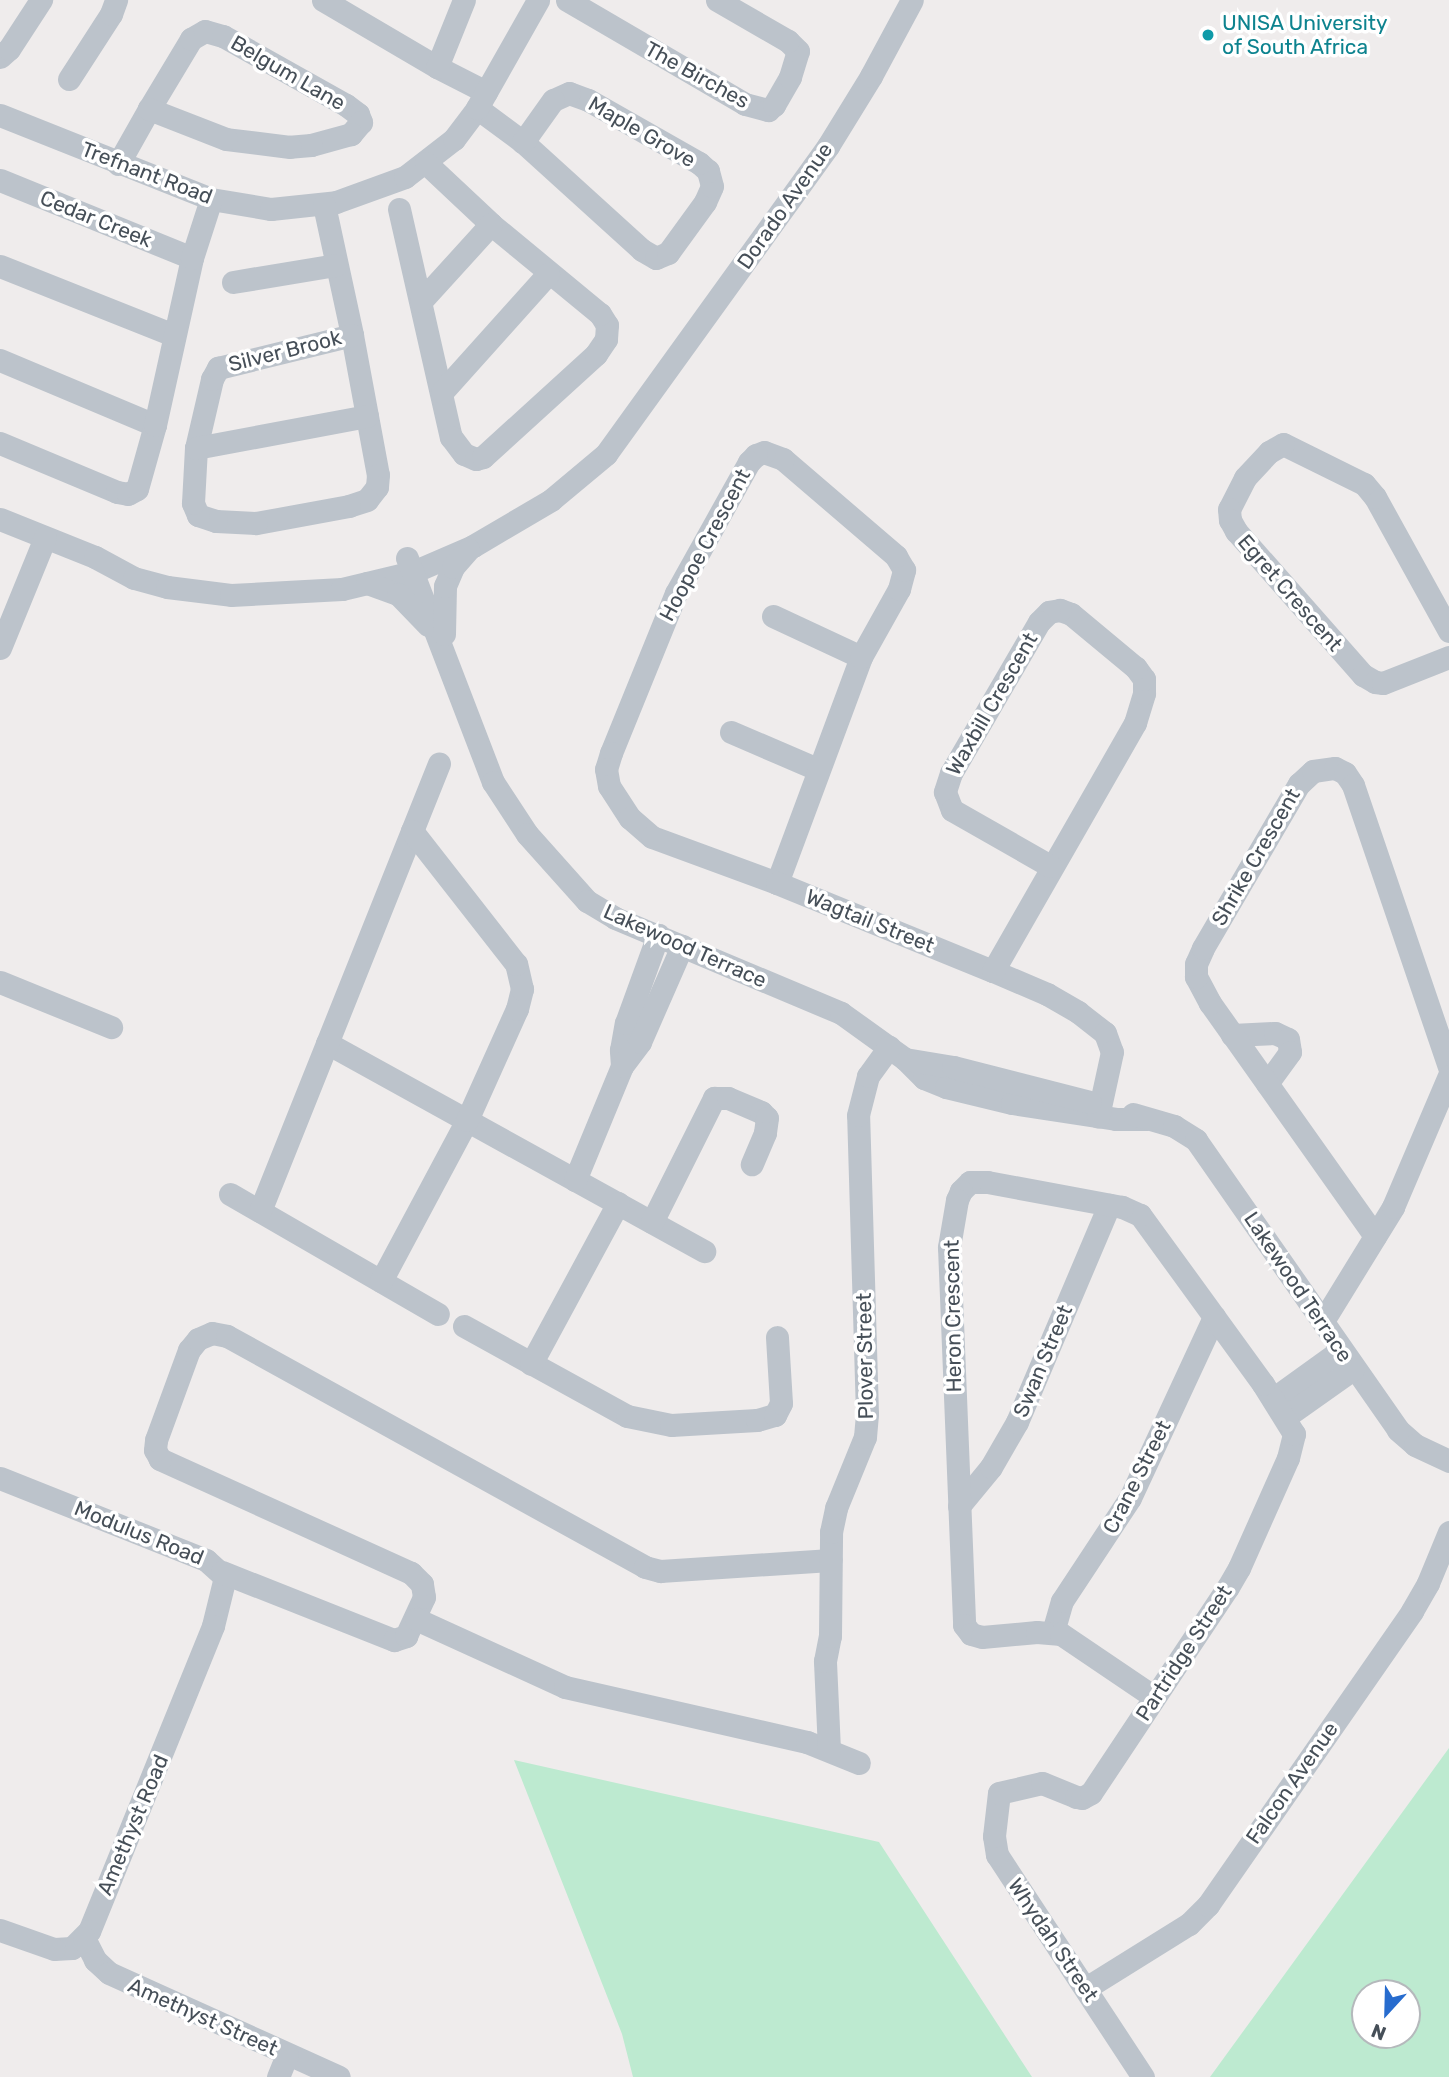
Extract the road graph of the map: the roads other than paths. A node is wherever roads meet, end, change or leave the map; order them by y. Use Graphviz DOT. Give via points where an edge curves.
graph roads {
  1 [pos="41,0"];
  2 [pos="116,0"];
  3 [pos="324,0"];
  4 [pos="464,0"];
  5 [pos="538,0"];
  6 [pos="567,0"];
  7 [pos="717,0"];
  8 [pos="912,0"];
  9 [pos="600,8"];
  10 [pos="0,57"];
  11 [pos="437,67"];
  12 [pos="69,79"];
  13 [pos="482,100"];
  14 [pos="149,109"];
  15 [pos="0,115"];
  16 [pos="523,142"];
  17 [pos="426,163"];
  18 [pos="118,164"];
  19 [pos="0,180"];
  20 [pos="212,200"];
  21 [pos="324,205"];
  22 [pos="399,209"];
  23 [pos="491,224"];
  24 [pos="192,258"];
  25 [pos="336,265"];
  26 [pos="0,266"];
  27 [pos="548,274"];
  28 [pos="233,282"];
  29 [pos="421,301"];
  30 [pos="173,335"];
  31 [pos="352,335"];
  32 [pos="0,359"];
  33 [pos="442,392"];
  34 [pos="643,403"];
  35 [pos="367,416"];
  36 [pos="156,425"];
  37 [pos="0,443"];
  38 [pos="196,448"];
  39 [pos="0,519"];
  40 [pos="45,538"];
  41 [pos="473,546"];
  42 [pos="95,557"];
  43 [pos="410,565"];
  44 [pos="367,583"];
  45 [pos="773,616"];
  46 [pos="1449,631"];
  47 [pos="0,648"];
  48 [pos="443,650"];
  49 [pos="861,657"];
  50 [pos="1449,657"];
  51 [pos="732,732"];
  52 [pos="611,753"];
  53 [pos="439,763"];
  54 [pos="817,769"];
  55 [pos="412,831"];
  56 [pos="1050,866"];
  57 [pos="776,883"];
  58 [pos="658,935"];
  59 [pos="682,946"];
  60 [pos="993,971"];
  61 [pos="0,982"];
  62 [pos="111,1027"];
  63 [pos="1232,1035"];
  64 [pos="327,1043"];
  65 [pos="897,1053"];
  66 [pos="622,1066"];
  67 [pos="1449,1067"];
  68 [pos="1449,1076"];
  69 [pos="1268,1084"];
  70 [pos="1100,1110"];
  71 [pos="467,1120"];
  72 [pos="751,1164"];
  73 [pos="575,1180"];
  74 [pos="230,1195"];
  75 [pos="618,1203"];
  76 [pos="1109,1205"];
  77 [pos="260,1211"];
  78 [pos="652,1222"];
  79 [pos="1375,1236"];
  80 [pos="704,1251"];
  81 [pos="381,1281"];
  82 [pos="438,1314"];
  83 [pos="1214,1317"];
  84 [pos="1323,1321"];
  85 [pos="464,1326"];
  86 [pos="776,1337"];
  87 [pos="1347,1359"];
  88 [pos="531,1364"];
  89 [pos="1274,1400"];
  90 [pos="1449,1461"];
  91 [pos="0,1478"];
  92 [pos="959,1506"];
  93 [pos="1449,1532"];
  94 [pos="831,1560"];
  95 [pos="222,1572"];
  96 [pos="416,1619"];
  97 [pos="213,1626"];
  98 [pos="1053,1632"];
  99 [pos="1154,1698"];
  100 [pos="829,1750"];
  101 [pos="859,1763"];
  102 [pos="999,1793"];
  103 [pos="0,1930"];
  104 [pos="84,1938"];
  105 [pos="1086,1988"];
  106 [pos="287,2055"];
  107 [pos="278,2077"];
  108 [pos="339,2077"];
  109 [pos="1143,2077"];
  1 -- 10 [label="street"];
  2 -- 12 [label="street"];
  3 -- 11 [label="street, Maple Grove"];
  4 -- 11 [label="street"];
  5 -- 13 [label="street, Trefnant Road"];
  6 -- 9 [label="street, The Birches"];
  7 -- 9 [label="street, The Birches" via="798,51 790,77 768,110 745,104"];
  8 -- 34 [label="street, Dorado Avenue" via="828,146"];
  11 -- 13 [label="street, Maple Grove"];
  13 -- 16 [label="street, Maple Grove"];
  13 -- 17 [label="street, Trefnant Road" via="454,139"];
  14 -- 14 [label="street, Belgum Lane" via="191,39 205,31 223,36 346,105 361,122 351,134 290,147 226,139"];
  14 -- 18 [label="street, Belgum Lane"];
  15 -- 18 [label="street, Trefnant Road"];
  16 -- 16 [label="street, Maple Grove" via="656,258 668,253 712,186 708,171 699,163 569,93 552,100"];
  17 -- 21 [label="street, Trefnant Road" via="395,182"];
  17 -- 23 [label="street"];
  18 -- 20 [label="street, Trefnant Road"];
  19 -- 24 [label="street, Cedar Creek"];
  20 -- 21 [label="street, Trefnant Road" via="271,209"];
  20 -- 24 [label="street"];
  21 -- 25 [label="street, Silver Brook"];
  22 -- 29 [label="street"];
  23 -- 27 [label="street"];
  23 -- 29 [label="street"];
  24 -- 30 [label="street"];
  25 -- 28 [label="street"];
  25 -- 31 [label="street, Silver Brook"];
  26 -- 30 [label="street"];
  27 -- 33 [label="street"];
  27 -- 33 [label="street" via="605,320 606,339 596,354 494,449 476,459 464,454 451,437"];
  29 -- 33 [label="street"];
  30 -- 36 [label="street"];
  31 -- 35 [label="street, Silver Brook"];
  31 -- 38 [label="street, Silver Brook" via="221,365 212,379"];
  32 -- 36 [label="street"];
  34 -- 41 [label="street, Dorado Avenue" via="606,454 585,474"];
  34 -- 43 [label="street, Dorado Avenue" via="569,471 515,508"];
  35 -- 38 [label="street"];
  35 -- 38 [label="street, Silver Brook" via="378,475 374,494 349,506 297,516 256,523 198,515 193,503"];
  36 -- 37 [label="street" via="142,479 128,494"];
  39 -- 40 [label="street"];
  40 -- 42 [label="street"];
  40 -- 47 [label="street"];
  41 -- 43 [label="street, Dorado Avenue"];
  41 -- 48 [label="street" via="456,562 445,586"];
  42 -- 43 [label="street" via="232,580"];
  42 -- 44 [label="street" via="134,579 201,592 267,595"];
  43 -- 44 [label="street"];
  43 -- 48 [label="street, Lakewood Terrace"];
  44 -- 48 [label="street" via="398,594 421,615"];
  45 -- 49 [label="street"];
  46 -- 50 [label="street, Egret Crescent" via="1364,484 1283,444 1271,450 1245,478 1229,509 1236,531 1363,675 1383,683"];
  48 -- 58 [label="street, Lakewood Terrace" via="493,782 527,834 587,901"];
  49 -- 52 [label="street, Hoopoe Crescent" via="899,589 903,565 783,459 760,453 744,471 676,593"];
  49 -- 54 [label="street, Hoopoe Crescent"];
  51 -- 54 [label="street"];
  52 -- 57 [label="street, Wagtail Street" via="606,769 609,786 643,832"];
  53 -- 55 [label="street"];
  54 -- 57 [label="street, Hoopoe Crescent"];
  55 -- 64 [label="street"];
  55 -- 71 [label="street" via="511,958 522,984 516,1009"];
  56 -- 56 [label="street, Waxbill Crescent" via="1135,723 1145,685 1133,665 1060,610 1047,613 1040,622 951,773 945,792 952,810"];
  56 -- 60 [label="street, Waxbill Crescent"];
  57 -- 60 [label="street, Wagtail Street"];
  58 -- 59 [label="street, Lakewood Terrace"];
  58 -- 66 [label="street" via="626,1023"];
  59 -- 65 [label="street, Lakewood Terrace" via="841,1013"];
  59 -- 66 [label="street" via="640,1042"];
  60 -- 70 [label="street, Wagtail Street" via="1063,1002 1105,1033 1111,1061"];
  61 -- 62 [label="street"];
  63 -- 67 [label="street, Shrike Crescent" via="1198,983 1199,956 1299,784 1312,771 1335,768 1349,776 1357,793"];
  63 -- 69 [label="street, Shrike Crescent"];
  63 -- 69 [label="street" via="1275,1033 1288,1039 1290,1052"];
  64 -- 71 [label="street"];
  64 -- 77 [label="street"];
  65 -- 70 [label="street, Lakewood Terrace"];
  65 -- 94 [label="street, Plover Street" via="868,1076 858,1115 867,1414 861,1450 836,1508"];
  66 -- 73 [label="street"];
  68 -- 79 [label="street" via="1393,1207"];
  69 -- 79 [label="street, Shrike Crescent"];
  70 -- 84 [label="street, Lakewood Terrace" via="1174,1125 1196,1140"];
  71 -- 73 [label="street"];
  71 -- 81 [label="street"];
  72 -- 78 [label="street" via="767,1118 728,1098 714,1098"];
  73 -- 75 [label="street"];
  74 -- 77 [label="street"];
  75 -- 78 [label="street"];
  75 -- 88 [label="street"];
  76 -- 83 [label="street, Heron Crescent" via="1145,1218"];
  76 -- 92 [label="street, Swan Street" via="1017,1422 992,1467"];
  76 -- 92 [label="street, Heron Crescent" via="979,1181 961,1191 949,1247"];
  77 -- 81 [label="street"];
  78 -- 80 [label="street"];
  79 -- 84 [label="street"];
  81 -- 82 [label="street"];
  83 -- 89 [label="street, Heron Crescent"];
  83 -- 98 [label="street, Crane Street" via="1130,1499 1062,1601"];
  84 -- 87 [label="street, Lakewood Terrace"];
  85 -- 88 [label="street"];
  86 -- 88 [label="street" via="781,1403 775,1415 757,1420 671,1425 641,1422"];
  87 -- 89 [label="street"];
  87 -- 90 [label="street, Lakewood Terrace" via="1408,1440"];
  89 -- 99 [label="street, Partridge Street" via="1294,1434 1293,1446 1239,1568"];
  91 -- 95 [label="street, Modulus Road" via="206,1560"];
  92 -- 98 [label="street, Heron Crescent" via="967,1631 982,1637"];
  93 -- 105 [label="street, Falcon Avenue" via="1412,1611 1208,1905 1189,1924"];
  94 -- 96 [label="street" via="660,1571 645,1567 227,1336 212,1333 198,1339 189,1349 156,1440 160,1459 411,1573 422,1584 424,1597"];
  94 -- 100 [label="street, Plover Street" via="830,1636 825,1661"];
  95 -- 96 [label="street" via="381,1637 394,1640 406,1636"];
  95 -- 97 [label="street, Modulus Road" via="225,1586"];
  96 -- 100 [label="street" via="565,1687"];
  97 -- 104 [label="street, Amethyst Road"];
  98 -- 99 [label="street" via="1072,1640"];
  99 -- 102 [label="street, Partridge Street" via="1088,1795 1076,1797 1042,1783"];
  100 -- 101 [label="street"];
  102 -- 105 [label="street, Whydah Street" via="994,1836 997,1855"];
  103 -- 104 [label="street" via="54,1950 72,1948"];
  104 -- 106 [label="street, Amethyst Street" via="95,1960 109,1973"];
  105 -- 109 [label="street, Whydah Street"];
  106 -- 107 [label="street"];
  106 -- 108 [label="street, Amethyst Street"];
}
